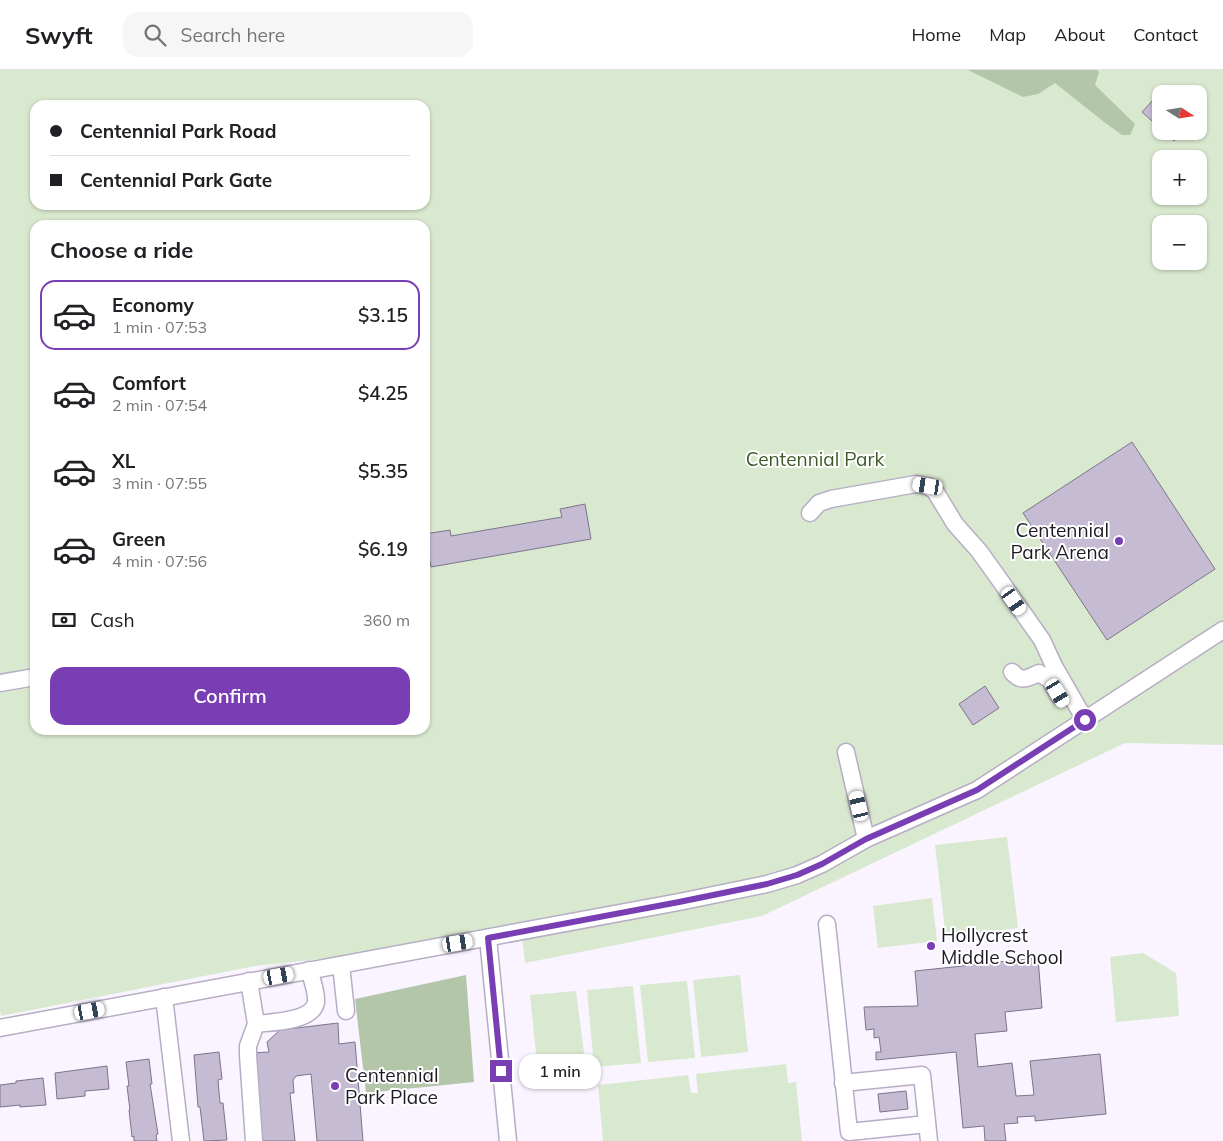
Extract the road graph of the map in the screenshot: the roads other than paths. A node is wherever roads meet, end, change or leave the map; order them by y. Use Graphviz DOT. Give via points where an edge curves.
graph roads {
  1 [pos="810,513"];
  2 [pos="1223,630"];
  3 [pos="1045,649"];
  4 [pos="1012,672"];
  5 [pos="1039,673"];
  6 [pos="30,678"];
  7 [pos="0,683"];
  8 [pos="1081,722"];
  9 [pos="846,752"];
  10 [pos="866,839"];
  11 [pos="827,924"];
  12 [pos="488,938"];
  13 [pos="341,964"];
  14 [pos="309,970"];
  15 [pos="249,981"];
  16 [pos="164,998"];
  17 [pos="346,1011"];
  18 [pos="256,1024"];
  19 [pos="0,1028"];
  20 [pos="843,1083"];
  21 [pos="927,1124"];
  22 [pos="181,1141"];
  23 [pos="254,1141"];
  24 [pos="508,1141"];
  25 [pos="929,1141"];
  1 -- 3 [label="street" via="819,503 831,499 916,484 928,486 935,491 955,524 997,576"];
  2 -- 8 [label="street"];
  3 -- 5 [label="street"];
  3 -- 8 [label="street"];
  4 -- 5 [label="street" via="1022,679"];
  5 -- 8 [label="street" via="1050,680"];
  6 -- 7 [label="street"];
  8 -- 10 [label="street" via="977,790"];
  9 -- 10 [label="street"];
  10 -- 12 [label="street" via="822,864 767,884"];
  11 -- 20 [label="street"];
  12 -- 13 [label="street"];
  12 -- 24 [label="street"];
  13 -- 14 [label="street"];
  13 -- 17 [label="street"];
  14 -- 15 [label="street"];
  14 -- 18 [label="street" via="316,1001 314,1008 304,1016"];
  15 -- 16 [label="street"];
  15 -- 18 [label="street"];
  16 -- 19 [label="street"];
  16 -- 22 [label="street"];
  18 -- 23 [label="street" via="248,1046"];
  20 -- 21 [label="street" via="922,1076"];
  20 -- 21 [label="street" via="849,1132"];
  21 -- 25 [label="street"];
}
